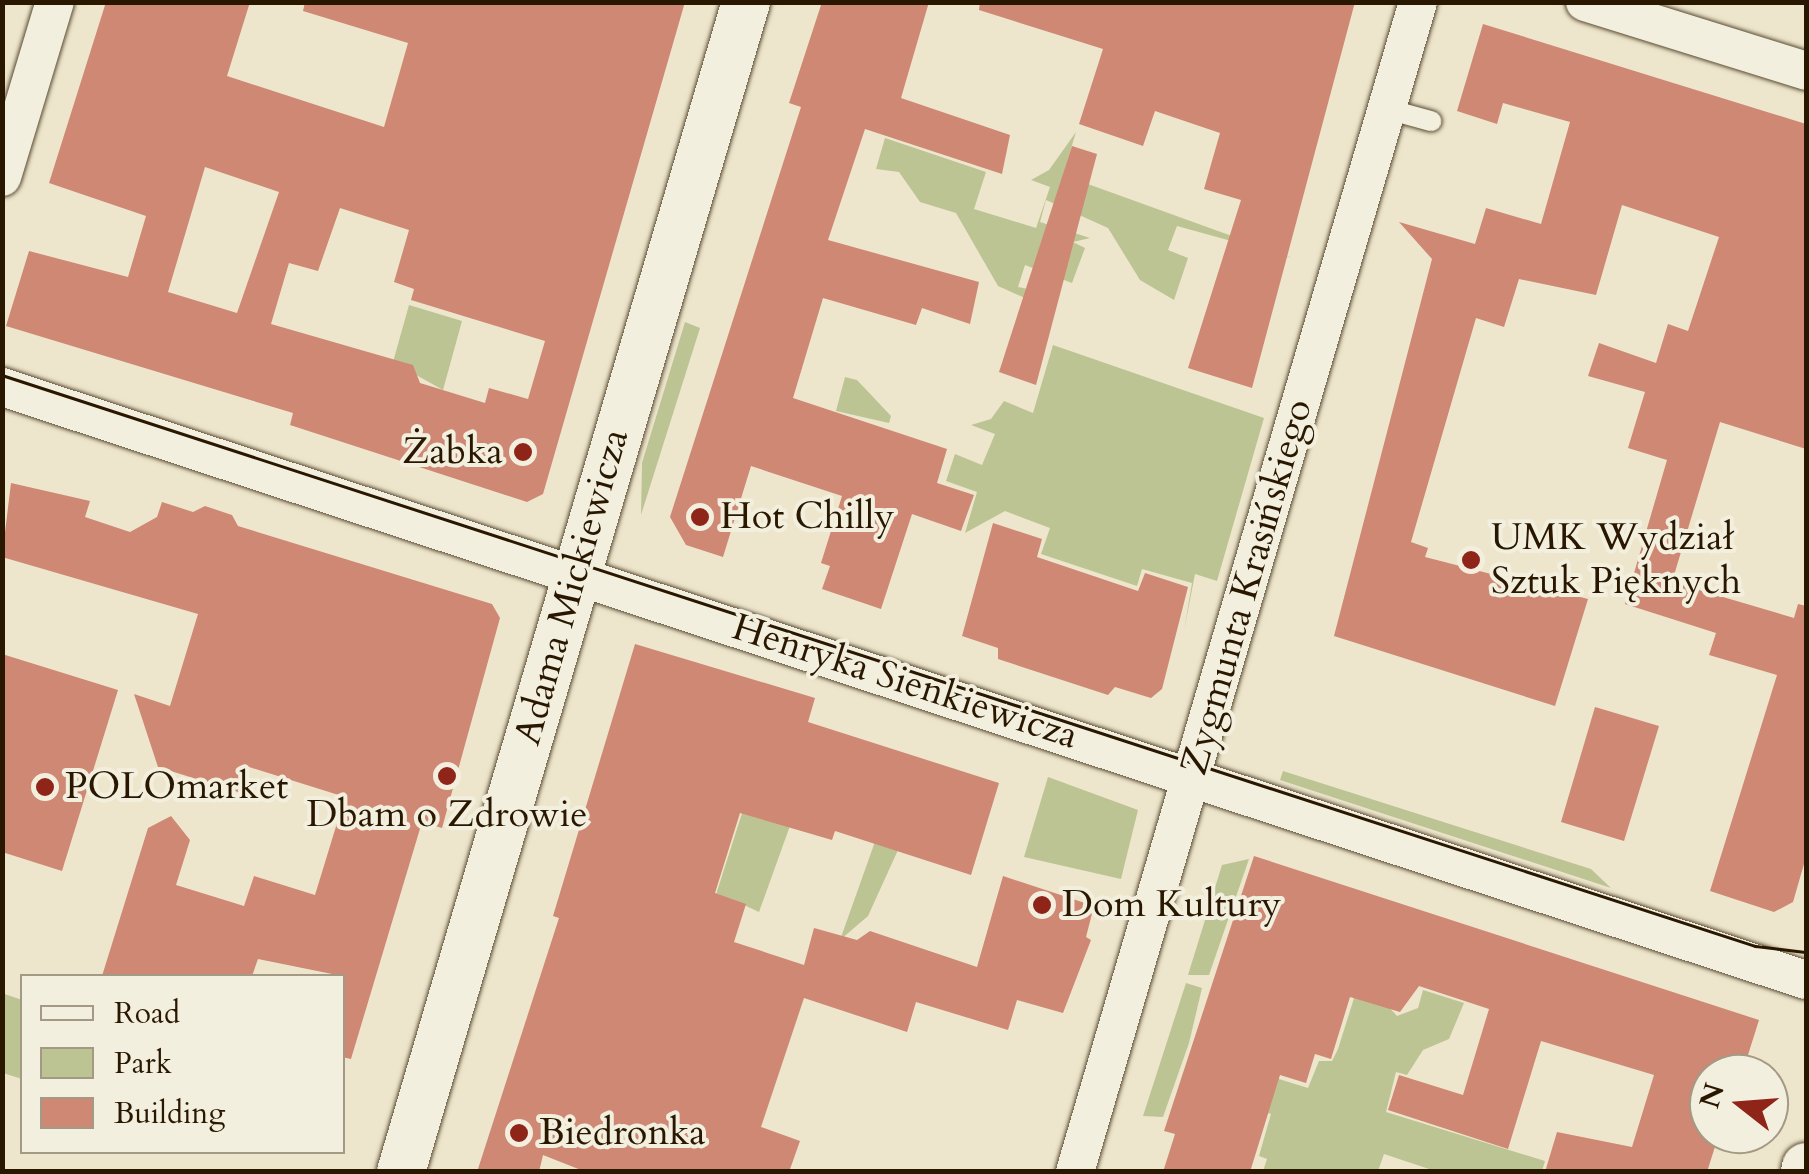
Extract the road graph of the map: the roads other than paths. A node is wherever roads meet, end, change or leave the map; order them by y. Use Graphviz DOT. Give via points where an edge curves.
graph roads {
  1 [pos="55,2"];
  2 [pos="746,2"];
  3 [pos="1418,2"];
  4 [pos="1585,2"];
  5 [pos="1806,71"];
  6 [pos="1386,109"];
  7 [pos="1431,122"];
  8 [pos="2,178"];
  9 [pos="2,387"];
  10 [pos="573,574"];
  11 [pos="1192,776"];
  12 [pos="1806,980"];
  13 [pos="401,1172"];
  14 [pos="1074,1172"];
  1 -- 8 [label="street"];
  2 -- 10 [label="street, Adama Mickiewicza"];
  3 -- 6 [label="street, Zygmunta Krasińskiego"];
  4 -- 5 [label="street"];
  6 -- 7 [label="lane"];
  6 -- 11 [label="street, Zygmunta Krasińskiego"];
  9 -- 10 [label="street, Henryka Sienkiewicza"];
  10 -- 11 [label="street, Henryka Sienkiewicza"];
  10 -- 13 [label="street, Adama Mickiewicza"];
  11 -- 12 [label="street, Henryka Sienkiewicza"];
  11 -- 14 [label="street, Zygmunta Krasińskiego"];
}
